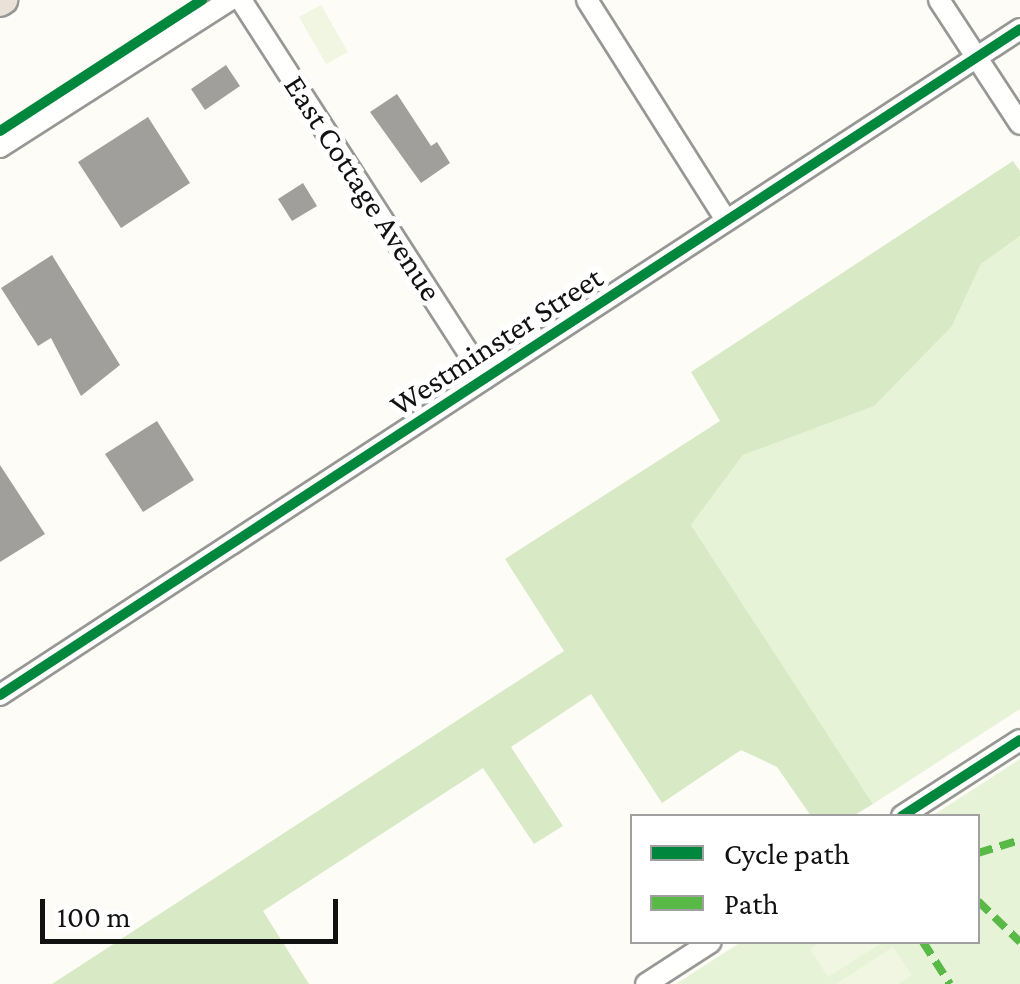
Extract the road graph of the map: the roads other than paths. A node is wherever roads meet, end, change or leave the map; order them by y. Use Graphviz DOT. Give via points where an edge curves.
graph roads {
  1 [pos="230,0"];
  2 [pos="240,0"];
  3 [pos="588,0"];
  4 [pos="940,0"];
  5 [pos="1020,29"];
  6 [pos="976,58"];
  7 [pos="1020,124"];
  8 [pos="0,146"];
  9 [pos="726,220"];
  10 [pos="484,378"];
  11 [pos="0,696"];
  12 [pos="1020,740"];
  13 [pos="905,814"];
  14 [pos="708,944"];
  15 [pos="646,984"];
  1 -- 8 [label="street"];
  2 -- 10 [label="street, East Cottage Avenue"];
  3 -- 9 [label="street"];
  4 -- 6 [label="street"];
  5 -- 6 [label="street, Westminster Street"];
  6 -- 7 [label="street"];
  6 -- 9 [label="street, Westminster Street"];
  9 -- 10 [label="street, Westminster Street"];
  10 -- 11 [label="street, Westminster Street"];
  12 -- 13 [label="street"];
  14 -- 15 [label="street"];
}
